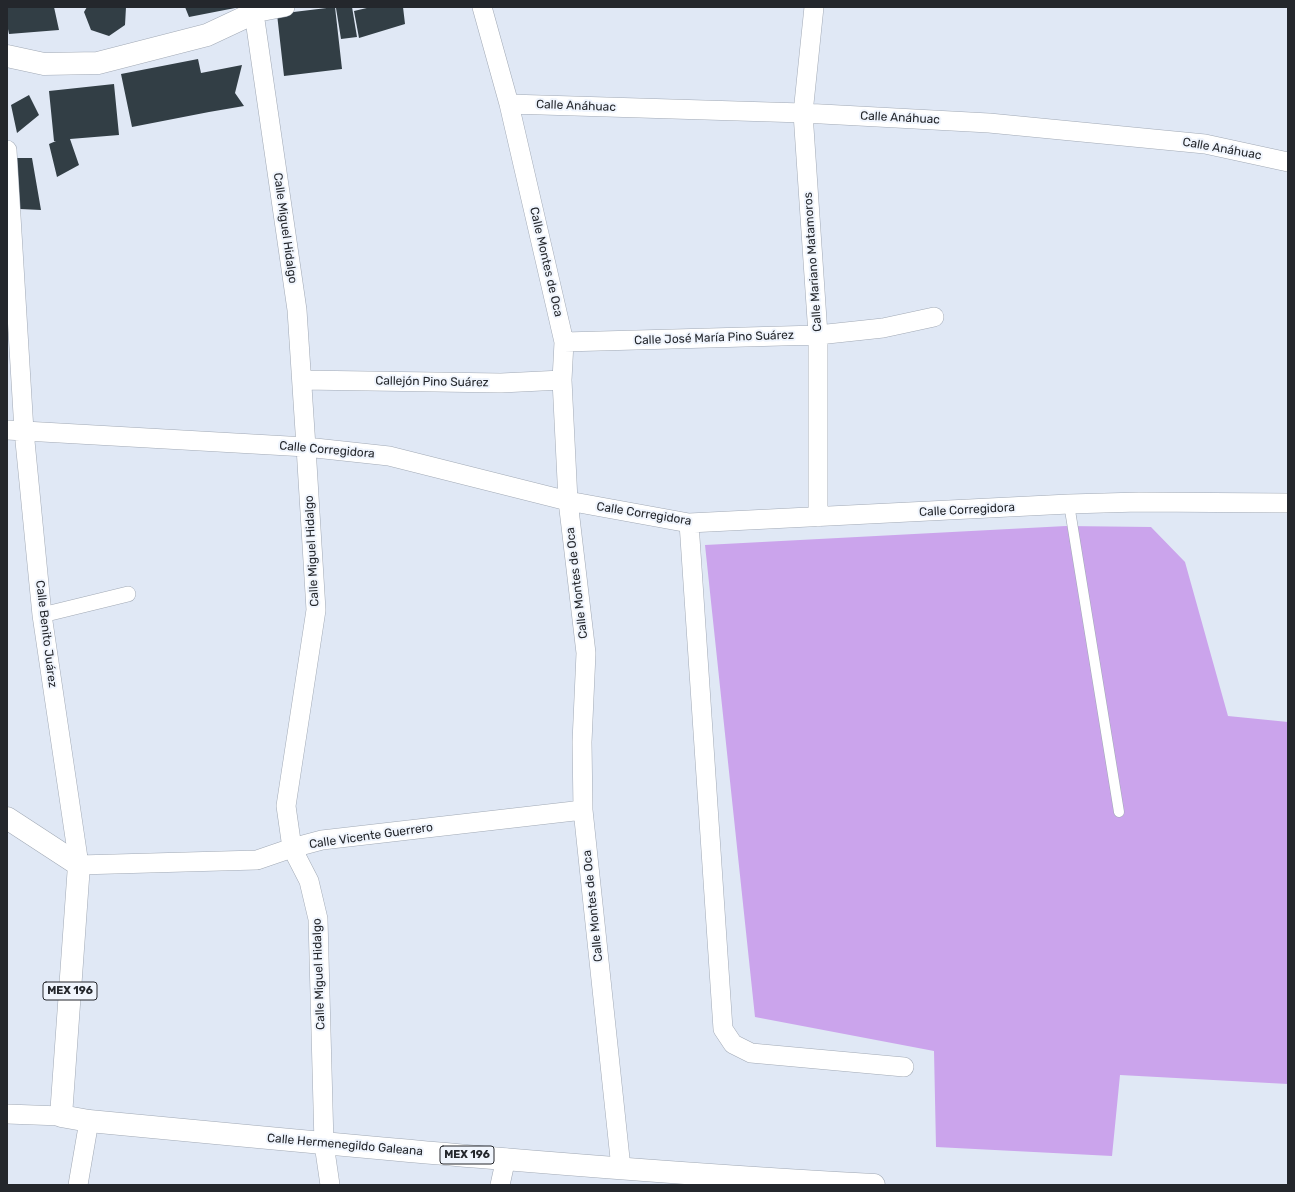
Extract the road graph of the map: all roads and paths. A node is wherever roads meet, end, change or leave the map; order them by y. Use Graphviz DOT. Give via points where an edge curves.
graph roads {
  1 [pos="285,7"];
  2 [pos="482,7"];
  3 [pos="814,7"];
  4 [pos="254,10"];
  5 [pos="7,56"];
  6 [pos="509,104"];
  7 [pos="803,113"];
  8 [pos="7,150"];
  9 [pos="1288,162"];
  10 [pos="934,318"];
  11 [pos="818,335"];
  12 [pos="564,342"];
  13 [pos="302,380"];
  14 [pos="562,380"];
  15 [pos="16,431"];
  16 [pos="306,447"];
  17 [pos="568,502"];
  18 [pos="1288,502"];
  19 [pos="1069,504"];
  20 [pos="818,517"];
  21 [pos="689,523"];
  22 [pos="128,594"];
  23 [pos="42,614"];
  24 [pos="583,810"];
  25 [pos="1119,812"];
  26 [pos="7,818"];
  27 [pos="292,848"];
  28 [pos="79,865"];
  29 [pos="904,1067"];
  30 [pos="7,1114"];
  31 [pos="61,1116"];
  32 [pos="89,1121"];
  33 [pos="324,1144"];
  34 [pos="506,1158"];
  35 [pos="621,1168"];
  36 [pos="784,1183"];
  37 [pos="78,1185"];
  38 [pos="330,1185"];
  39 [pos="500,1185"];
  40 [pos="874,1185"];
  1 -- 4 [label="street"];
  2 -- 6 [label="street, Calle Montes de Oca"];
  3 -- 7 [label="street, Calle Mariano Matamoros"];
  4 -- 5 [label="main road" via="207,35 98,62 44,64"];
  4 -- 13 [label="street, Calle Miguel Hidalgo" via="297,310"];
  6 -- 7 [label="street, Calle Anáhuac"];
  6 -- 12 [label="street, Calle Montes de Oca"];
  7 -- 9 [label="street, Calle Anáhuac" via="989,123 1205,144"];
  7 -- 11 [label="street, Calle Mariano Matamoros"];
  8 -- 15 [label="street, Calle Benito Juárez"];
  10 -- 11 [label="street, Calle José María Pino Suárez" via="883,328"];
  11 -- 12 [label="street, Calle José María Pino Suárez"];
  11 -- 20 [label="street, Calle Mariano Matamoros"];
  12 -- 14 [label="street, Calle Montes de Oca"];
  13 -- 14 [label="street, Callejón Pino Suárez" via="501,384"];
  13 -- 16 [label="street, Calle Miguel Hidalgo"];
  14 -- 17 [label="street, Calle Montes de Oca"];
  15 -- 16 [label="street, Calle Corregidora"];
  15 -- 23 [label="street, Calle Benito Juárez"];
  16 -- 17 [label="street, Calle Corregidora" via="389,456"];
  16 -- 27 [label="street, Calle Miguel Hidalgo" via="316,610 286,806"];
  17 -- 21 [label="street, Calle Corregidora"];
  17 -- 24 [label="street, Calle Montes de Oca" via="586,653 582,742"];
  18 -- 19 [label="street, Calle Corregidora"];
  19 -- 20 [label="street, Calle Corregidora"];
  19 -- 25 [label="lane"];
  20 -- 21 [label="street, Calle Corregidora"];
  21 -- 29 [label="street" via="723,1029 733,1044 751,1053"];
  22 -- 23 [label="street"];
  23 -- 28 [label="street, Calle Benito Juárez"];
  24 -- 27 [label="street, Calle Vicente Guerrero" via="322,840"];
  24 -- 35 [label="street, Calle Montes de Oca"];
  26 -- 28 [label="main road"];
  27 -- 28 [label="street, Calle Vicente Guerrero" via="257,860"];
  27 -- 33 [label="street, Calle Miguel Hidalgo" via="309,880 318,919"];
  28 -- 31 [label="main road, Calle Benito Juárez / MEX 196"];
  30 -- 31 [label="street, Calle Hermenegildo Galeana"];
  31 -- 32 [label="main road, Calle Hermenegildo Galeana / MEX 196"];
  32 -- 33 [label="main road, Calle Hermenegildo Galeana / MEX 196"];
  32 -- 37 [label="street"];
  33 -- 34 [label="main road, Calle Hermenegildo Galeana / MEX 196"];
  33 -- 38 [label="street, Calle Miguel Hidalgo"];
  34 -- 35 [label="main road, Calle Hermenegildo Galeana / MEX 196"];
  34 -- 39 [label="street"];
  35 -- 36 [label="main road, Calle Hermenegildo Galeana / MEX 196"];
  36 -- 40 [label="main road, Calle Hermenegildo Galeana / MEX 196"];
}
